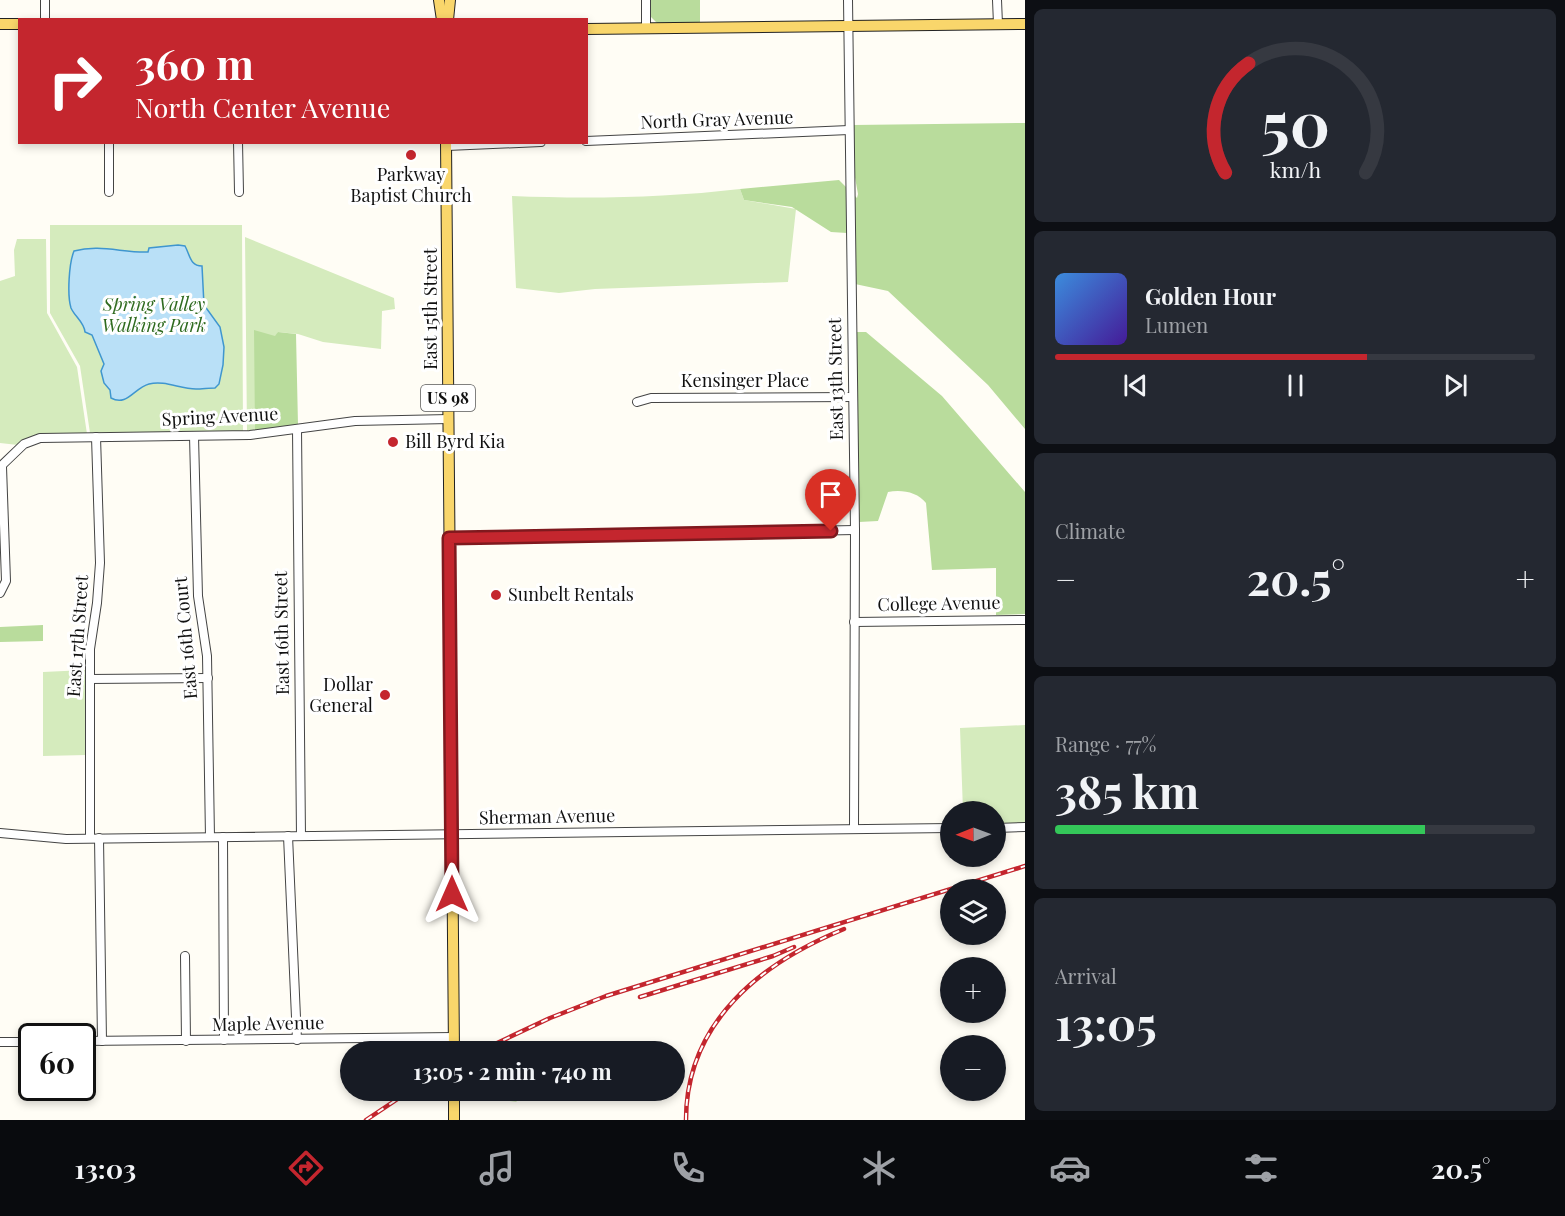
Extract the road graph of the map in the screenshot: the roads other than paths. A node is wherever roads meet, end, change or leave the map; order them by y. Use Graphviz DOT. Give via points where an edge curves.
graph roads {
  1 [pos="45,0"];
  2 [pos="439,0"];
  3 [pos="450,0"];
  4 [pos="646,0"];
  5 [pos="848,0"];
  6 [pos="998,0"];
  7 [pos="45,18"];
  8 [pos="442,18"];
  9 [pos="448,18"];
  10 [pos="0,24"];
  11 [pos="18,24"];
  12 [pos="998,24"];
  13 [pos="1025,24"];
  14 [pos="848,26"];
  15 [pos="646,28"];
  16 [pos="588,29"];
  17 [pos="849,130"];
  18 [pos="588,141"];
  19 [pos="109,144"];
  20 [pos="238,144"];
  21 [pos="447,144"];
  22 [pos="110,192"];
  23 [pos="239,192"];
  24 [pos="853,397"];
  25 [pos="637,402"];
  26 [pos="448,419"];
  27 [pos="297,429"];
  28 [pos="194,436"];
  29 [pos="96,437"];
  30 [pos="1,467"];
  31 [pos="855,530"];
  32 [pos="449,538"];
  33 [pos="0,593"];
  34 [pos="1025,620"];
  35 [pos="854,622"];
  36 [pos="208,678"];
  37 [pos="90,679"];
  38 [pos="1025,827"];
  39 [pos="940,828"];
  40 [pos="1006,828"];
  41 [pos="854,829"];
  42 [pos="0,833"];
  43 [pos="452,834"];
  44 [pos="288,836"];
  45 [pos="301,836"];
  46 [pos="210,837"];
  47 [pos="223,837"];
  48 [pos="94,838"];
  49 [pos="185,956"];
  50 [pos="453,1037"];
  51 [pos="225,1040"];
  52 [pos="297,1040"];
  53 [pos="96,1041"];
  54 [pos="102,1041"];
  55 [pos="186,1041"];
  56 [pos="453,1041"];
  57 [pos="0,1042"];
  58 [pos="18,1042"];
  59 [pos="454,1101"];
  60 [pos="454,1120"];
  1 -- 7 [label="street"];
  2 -- 8 [label="main road"];
  3 -- 9 [label="main road"];
  4 -- 15 [label="street"];
  5 -- 14 [label="street, East 13th Street"];
  6 -- 12 [label="street"];
  10 -- 11 [label="main road"];
  12 -- 13 [label="main road"];
  12 -- 14 [label="main road"];
  14 -- 15 [label="main road"];
  14 -- 17 [label="street, East 13th Street"];
  15 -- 16 [label="main road"];
  17 -- 18 [label="street, North Gray Avenue"];
  17 -- 24 [label="street, East 13th Street"];
  19 -- 22 [label="street"];
  20 -- 23 [label="street"];
  21 -- 26 [label="main road, East 15th Street / US 98"];
  24 -- 25 [label="street, Kensinger Place" via="651,398"];
  24 -- 31 [label="street, East 13th Street"];
  26 -- 27 [label="street, Spring Avenue" via="355,421"];
  26 -- 32 [label="main road, East 15th Street / US 98"];
  27 -- 28 [label="street, Spring Avenue"];
  27 -- 45 [label="street, East 16th Street"];
  28 -- 29 [label="street, Spring Avenue"];
  28 -- 36 [label="street, East 16th Court" via="198,596"];
  29 -- 30 [label="street, Spring Avenue" via="32,440"];
  29 -- 37 [label="street, East 17th Street" via="100,563"];
  30 -- 33 [label="street" via="6,581"];
  31 -- 32 [label="street"];
  31 -- 35 [label="street, East 13th Street"];
  32 -- 43 [label="main road, East 15th Street / US 98"];
  34 -- 35 [label="street, College Avenue"];
  35 -- 41 [label="street, East 13th Street"];
  36 -- 37 [label="street"];
  36 -- 46 [label="street, East 16th Court"];
  37 -- 48 [label="street, East 17th Street"];
  38 -- 40 [label="street"];
  39 -- 41 [label="street, Sherman Avenue"];
  41 -- 43 [label="street, Sherman Avenue"];
  42 -- 48 [label="street, Sherman Avenue"];
  43 -- 45 [label="street, Sherman Avenue"];
  43 -- 50 [label="main road, East 15th Street / US 98"];
  44 -- 45 [label="street, Sherman Avenue"];
  44 -- 47 [label="street, Sherman Avenue"];
  44 -- 52 [label="street"];
  46 -- 47 [label="street, Sherman Avenue"];
  46 -- 48 [label="street, Sherman Avenue"];
  47 -- 51 [label="street"];
  48 -- 54 [label="street, East 17th Street"];
  49 -- 55 [label="street"];
  50 -- 52 [label="street, Maple Avenue"];
  50 -- 56 [label="main road, East 15th Street / US 98"];
  51 -- 52 [label="street, Maple Avenue"];
  51 -- 55 [label="street, Maple Avenue"];
  53 -- 54 [label="street, Maple Avenue"];
  54 -- 55 [label="street, Maple Avenue"];
  57 -- 58 [label="street"];
  59 -- 60 [label="main road"];
}
